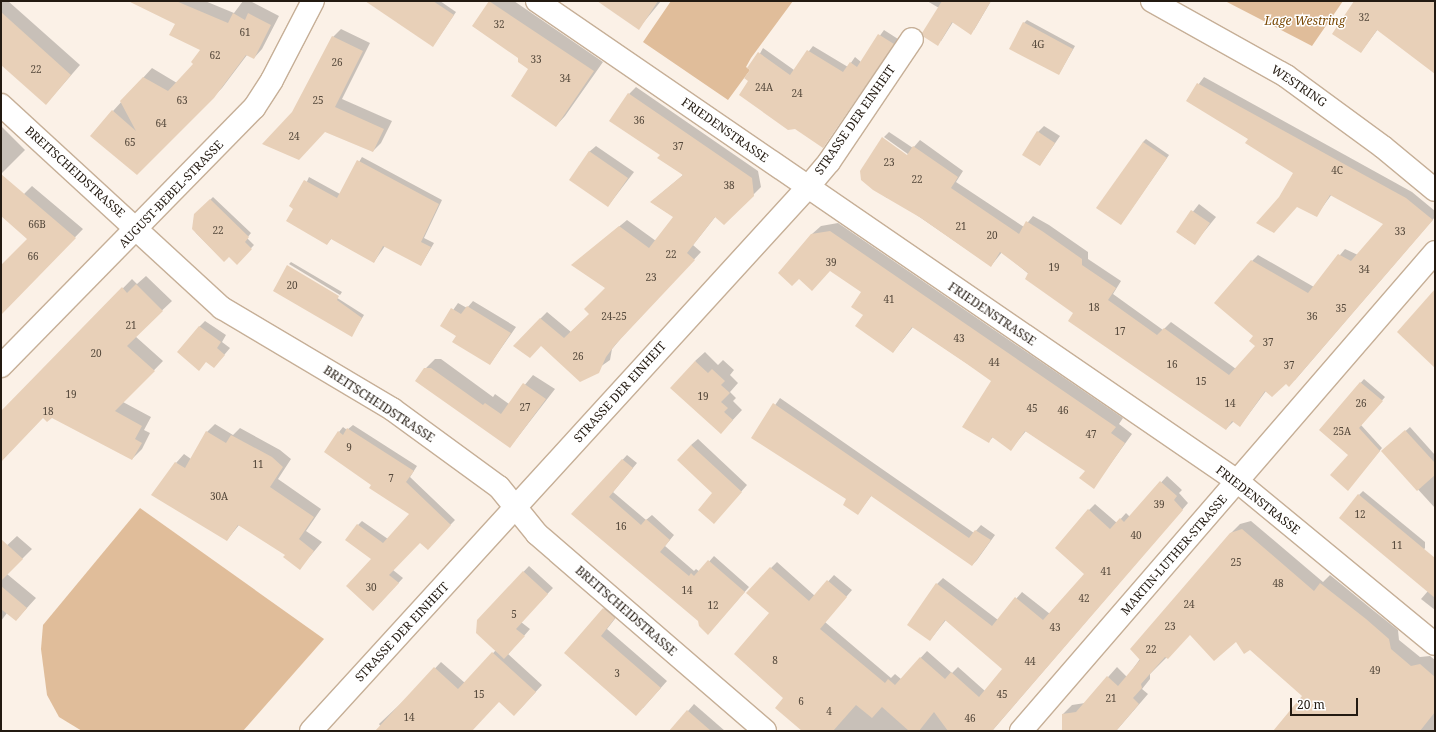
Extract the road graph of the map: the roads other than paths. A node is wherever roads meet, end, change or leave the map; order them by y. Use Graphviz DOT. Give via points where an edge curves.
graph roads {
  1 [pos="313,1"];
  2 [pos="537,1"];
  3 [pos="1152,1"];
  4 [pos="912,39"];
  5 [pos="1,105"];
  6 [pos="808,187"];
  7 [pos="1435,190"];
  8 [pos="137,228"];
  9 [pos="1435,252"];
  10 [pos="1,366"];
  11 [pos="1237,481"];
  12 [pos="516,508"];
  13 [pos="1435,644"];
  14 [pos="311,731"];
  15 [pos="765,731"];
  16 [pos="1022,731"];
  1 -- 8 [label="street, AUGUST-BEBEL-STRASSE" via="269,85 254,108"];
  2 -- 6 [label="street, FRIEDENSTRASSE"];
  3 -- 7 [label="street, WESTRING" via="1286,76 1383,147"];
  4 -- 6 [label="street, STRASSE DER EINHEIT" via="829,162"];
  5 -- 8 [label="street, BREITSCHEIDSTRASSE"];
  6 -- 11 [label="street, FRIEDENSTRASSE"];
  6 -- 12 [label="street, STRASSE DER EINHEIT"];
  8 -- 10 [label="street, AUGUST-BEBEL-STRASSE"];
  8 -- 12 [label="street, BREITSCHEIDSTRASSE" via="222,308 392,409 499,487"];
  9 -- 11 [label="street, MARTIN-LUTHER-STRASSE"];
  11 -- 13 [label="street, FRIEDENSTRASSE"];
  11 -- 16 [label="street, MARTIN-LUTHER-STRASSE"];
  12 -- 14 [label="street, STRASSE DER EINHEIT"];
  12 -- 15 [label="street, BREITSCHEIDSTRASSE" via="537,534"];
}
